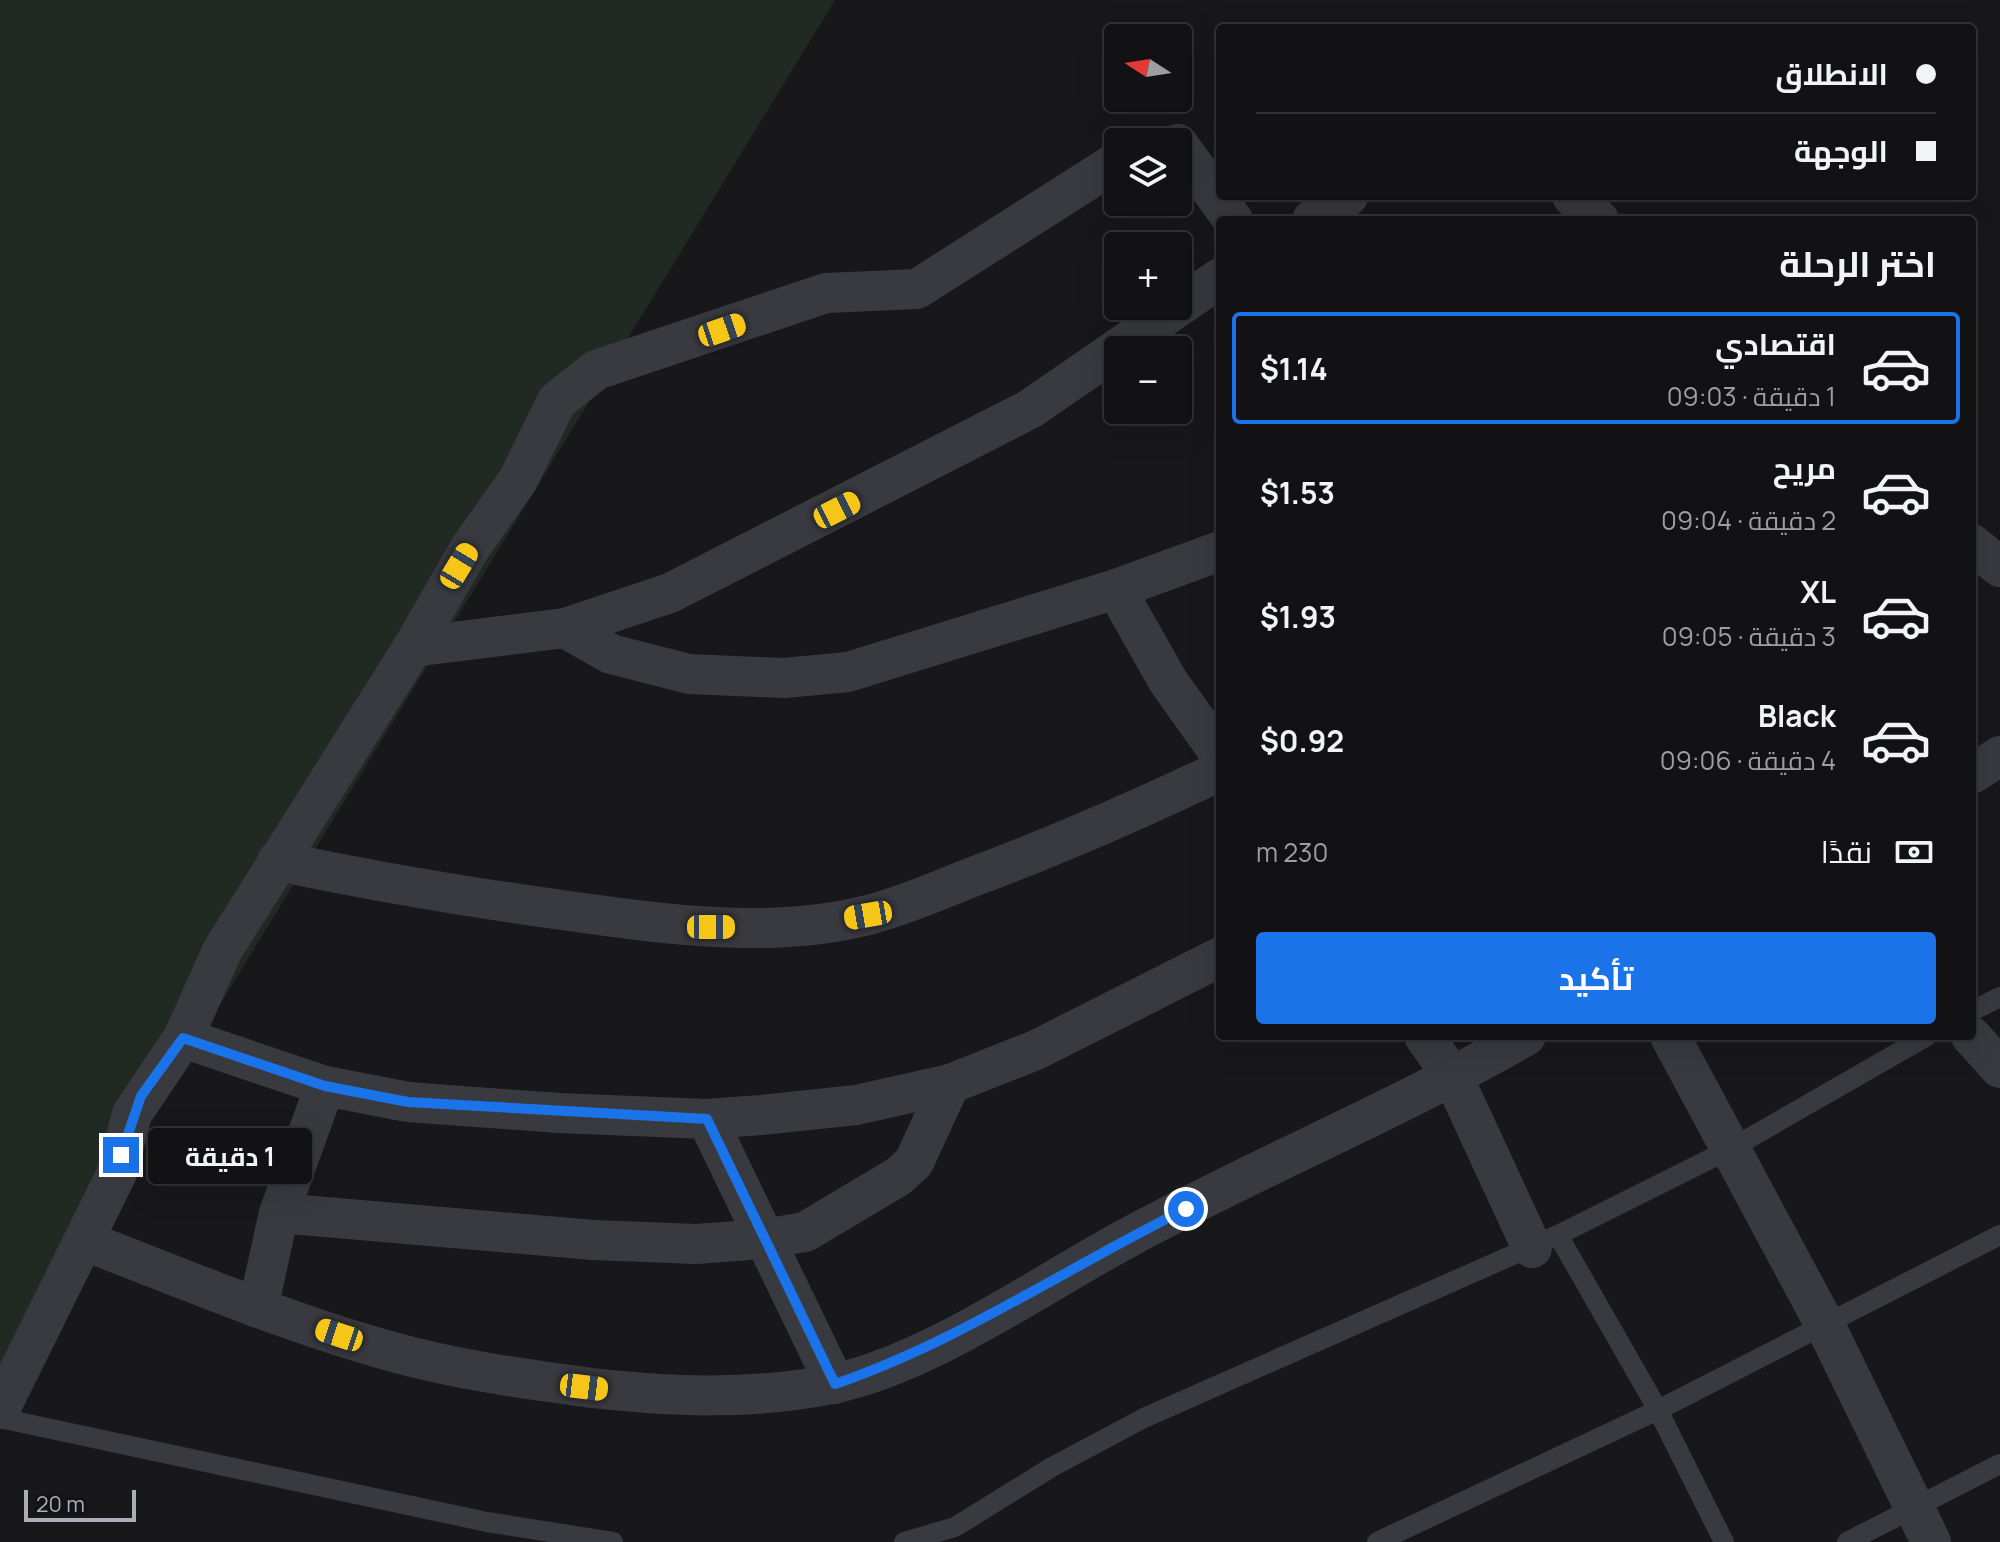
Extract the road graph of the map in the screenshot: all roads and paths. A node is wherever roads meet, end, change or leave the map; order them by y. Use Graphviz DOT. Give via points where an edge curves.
graph roads {
  1 [pos="1192,163"];
  2 [pos="1104,170"];
  3 [pos="1216,197"];
  4 [pos="1342,200"];
  5 [pos="1576,200"];
  6 [pos="1318,216"];
  7 [pos="1594,216"];
  8 [pos="1216,281"];
  9 [pos="1976,547"];
  10 [pos="1216,552"];
  11 [pos="2000,567"];
  12 [pos="1116,589"];
  13 [pos="565,628"];
  14 [pos="413,647"];
  15 [pos="1216,748"];
  16 [pos="2000,756"];
  17 [pos="1976,771"];
  18 [pos="1216,773"];
  19 [pos="277,861"];
  20 [pos="1216,959"];
  21 [pos="2000,997"];
  22 [pos="1976,1009"];
  23 [pos="183,1038"];
  24 [pos="1427,1040"];
  25 [pos="1519,1040"];
  26 [pos="1672,1040"];
  27 [pos="1920,1040"];
  28 [pos="1975,1040"];
  29 [pos="2000,1068"];
  30 [pos="1453,1077"];
  31 [pos="950,1084"];
  32 [pos="325,1086"];
  33 [pos="707,1119"];
  34 [pos="1732,1148"];
  35 [pos="279,1213"];
  36 [pos="2000,1235"];
  37 [pos="763,1239"];
  38 [pos="85,1241"];
  39 [pos="1545,1242"];
  40 [pos="258,1308"];
  41 [pos="1825,1325"];
  42 [pos="835,1384"];
  43 [pos="0,1409"];
  44 [pos="1658,1410"];
  45 [pos="0,1418"];
  46 [pos="2000,1464"];
  47 [pos="1923,1525"];
  48 [pos="613,1542"];
  49 [pos="904,1542"];
  50 [pos="1377,1542"];
  51 [pos="1724,1542"];
  52 [pos="1847,1542"];
  1 -- 3 [label="street"];
  2 -- 14 [label="street" via="917,289 826,293 585,377 557,401 518,480 470,548"];
  4 -- 6 [label="street"];
  5 -- 7 [label="street"];
  8 -- 13 [label="street" via="1030,409 670,593"];
  9 -- 11 [label="street"];
  10 -- 12 [label="street"];
  12 -- 13 [label="street" via="848,672 784,678 689,674 643,664 611,654"];
  12 -- 15 [label="street" via="1168,681"];
  13 -- 14 [label="street"];
  14 -- 19 [label="street"];
  16 -- 17 [label="street"];
  18 -- 19 [label="street" via="1075,839 929,894 868,915 800,926 711,927 631,920 401,888"];
  19 -- 23 [label="street" via="222,951"];
  20 -- 31 [label="street" via="1036,1050"];
  21 -- 22 [label="lane"];
  23 -- 32 [label="street"];
  23 -- 38 [label="street" via="132,1114 117,1173"];
  24 -- 30 [label="street"];
  25 -- 30 [label="street"];
  26 -- 34 [label="street"];
  27 -- 34 [label="lane"];
  28 -- 29 [label="street"];
  30 -- 39 [label="street"];
  30 -- 42 [label="street" via="1132,1235 956,1335"];
  31 -- 33 [label="street" via="856,1105"];
  31 -- 37 [label="street" via="926,1142 899,1176 805,1232"];
  32 -- 33 [label="street" via="408,1102"];
  32 -- 35 [label="street"];
  33 -- 37 [label="street"];
  34 -- 39 [label="lane"];
  34 -- 41 [label="street"];
  35 -- 37 [label="street" via="593,1240 696,1244"];
  35 -- 40 [label="street"];
  36 -- 41 [label="lane"];
  37 -- 42 [label="street"];
  38 -- 40 [label="street"];
  38 -- 43 [label="street"];
  39 -- 44 [label="lane"];
  39 -- 49 [label="lane" via="1144,1418 955,1527"];
  40 -- 42 [label="street" via="394,1352 505,1377 637,1393 750,1396"];
  41 -- 44 [label="lane"];
  41 -- 47 [label="street"];
  44 -- 50 [label="lane"];
  44 -- 51 [label="lane"];
  45 -- 48 [label="lane" via="487,1522"];
  46 -- 47 [label="lane"];
  47 -- 52 [label="lane"];
}
